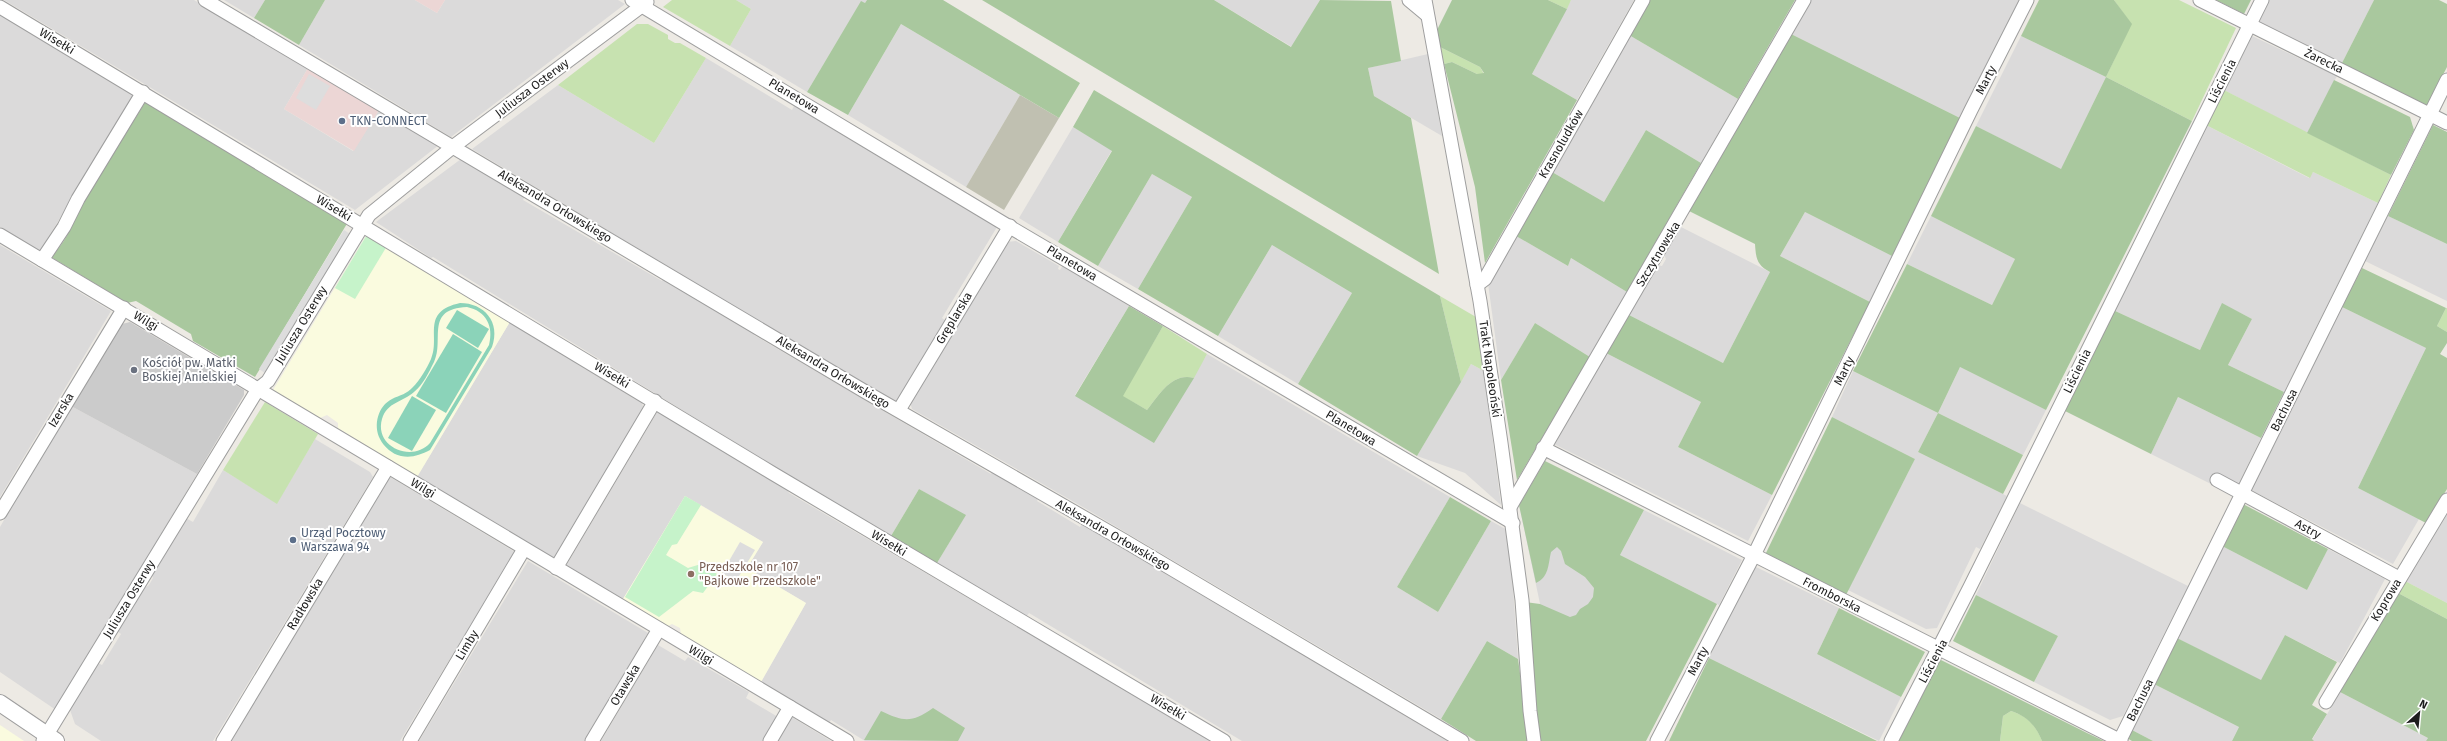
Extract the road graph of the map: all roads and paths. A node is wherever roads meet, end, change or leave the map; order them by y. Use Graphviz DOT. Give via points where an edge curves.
graph roads {
  1 [pos="205,0"];
  2 [pos="1409,0"];
  3 [pos="1425,0"];
  4 [pos="1643,0"];
  5 [pos="1804,0"];
  6 [pos="2027,0"];
  7 [pos="2200,0"];
  8 [pos="2262,0"];
  9 [pos="641,2"];
  10 [pos="0,7"];
  11 [pos="1427,15"];
  12 [pos="2250,25"];
  13 [pos="2447,80"];
  14 [pos="142,92"];
  15 [pos="2430,114"];
  16 [pos="2447,123"];
  17 [pos="454,146"];
  18 [pos="362,225"];
  19 [pos="1010,226"];
  20 [pos="0,235"];
  21 [pos="42,260"];
  22 [pos="1477,285"];
  23 [pos="124,308"];
  24 [pos="258,389"];
  25 [pos="655,401"];
  26 [pos="898,410"];
  27 [pos="1543,448"];
  28 [pos="388,467"];
  29 [pos="2217,480"];
  30 [pos="2242,494"];
  31 [pos="2447,500"];
  32 [pos="1510,507"];
  33 [pos="0,513"];
  34 [pos="1513,523"];
  35 [pos="524,549"];
  36 [pos="1754,555"];
  37 [pos="556,568"];
  38 [pos="2399,578"];
  39 [pos="659,630"];
  40 [pos="1939,649"];
  41 [pos="2326,702"];
  42 [pos="0,703"];
  43 [pos="790,707"];
  44 [pos="49,739"];
  45 [pos="223,741"];
  46 [pos="410,741"];
  47 [pos="592,741"];
  48 [pos="770,741"];
  49 [pos="847,741"];
  50 [pos="1224,741"];
  51 [pos="1462,741"];
  52 [pos="1534,741"];
  53 [pos="1657,741"];
  54 [pos="1891,741"];
  55 [pos="2120,741"];
  1 -- 17 [label="street, Aleksandra Orłowskiego"];
  2 -- 11 [label="street"];
  3 -- 11 [label="street, Trakt Napoleoński"];
  4 -- 22 [label="street, Krasnoludków" via="1485,278"];
  5 -- 27 [label="street, Szczytnowska"];
  6 -- 36 [label="street, Marty"];
  7 -- 12 [label="street, Żarecka"];
  8 -- 12 [label="street, Liścienia"];
  9 -- 17 [label="street, Juliusza Osterwy"];
  9 -- 19 [label="street, Planetowa"];
  10 -- 14 [label="street, Wisełki"];
  11 -- 22 [label="street, Trakt Napoleoński"];
  12 -- 15 [label="street, Żarecka"];
  12 -- 40 [label="street, Liścienia"];
  13 -- 15 [label="street, Bachusa"];
  14 -- 18 [label="street, Wisełki"];
  14 -- 21 [label="street" via="78,198 64,227"];
  15 -- 16 [label="street, Żarecka"];
  15 -- 30 [label="street, Bachusa"];
  17 -- 18 [label="street, Juliusza Osterwy" via="382,203"];
  17 -- 26 [label="street, Aleksandra Orłowskiego"];
  18 -- 24 [label="street, Juliusza Osterwy" via="268,381"];
  18 -- 25 [label="street, Wisełki"];
  19 -- 26 [label="street, Gręplarska"];
  19 -- 34 [label="street, Planetowa"];
  20 -- 21 [label="street, Wilgi"];
  21 -- 23 [label="street, Wilgi"];
  22 -- 32 [label="street, Trakt Napoleoński"];
  23 -- 24 [label="street, Wilgi"];
  23 -- 33 [label="street, Izerska"];
  24 -- 28 [label="street, Wilgi"];
  24 -- 44 [label="street, Juliusza Osterwy"];
  25 -- 37 [label="street"];
  25 -- 50 [label="street, Wisełki"];
  26 -- 51 [label="street, Aleksandra Orłowskiego"];
  27 -- 32 [label="street, Szczytnowska"];
  27 -- 36 [label="street, Fromborska"];
  28 -- 35 [label="street, Wilgi"];
  28 -- 45 [label="street, Radłowska"];
  29 -- 30 [label="street, Astry"];
  30 -- 38 [label="street, Astry"];
  30 -- 55 [label="street, Bachusa"];
  31 -- 38 [label="street, Koprowa"];
  32 -- 34 [label="street, Trakt Napoleoński"];
  34 -- 52 [label="street, Trakt Napoleoński"];
  35 -- 37 [label="street, Wilgi"];
  35 -- 46 [label="street, Limby"];
  36 -- 40 [label="street, Fromborska"];
  36 -- 53 [label="street, Marty"];
  37 -- 39 [label="street, Wilgi"];
  38 -- 41 [label="street, Koprowa"];
  39 -- 43 [label="street, Wilgi"];
  39 -- 47 [label="street, Otawska"];
  40 -- 54 [label="street, Liścienia"];
  40 -- 55 [label="street, Fromborska"];
  42 -- 44 [label="street"];
  43 -- 48 [label="street"];
  43 -- 49 [label="street, Wilgi"];
}
